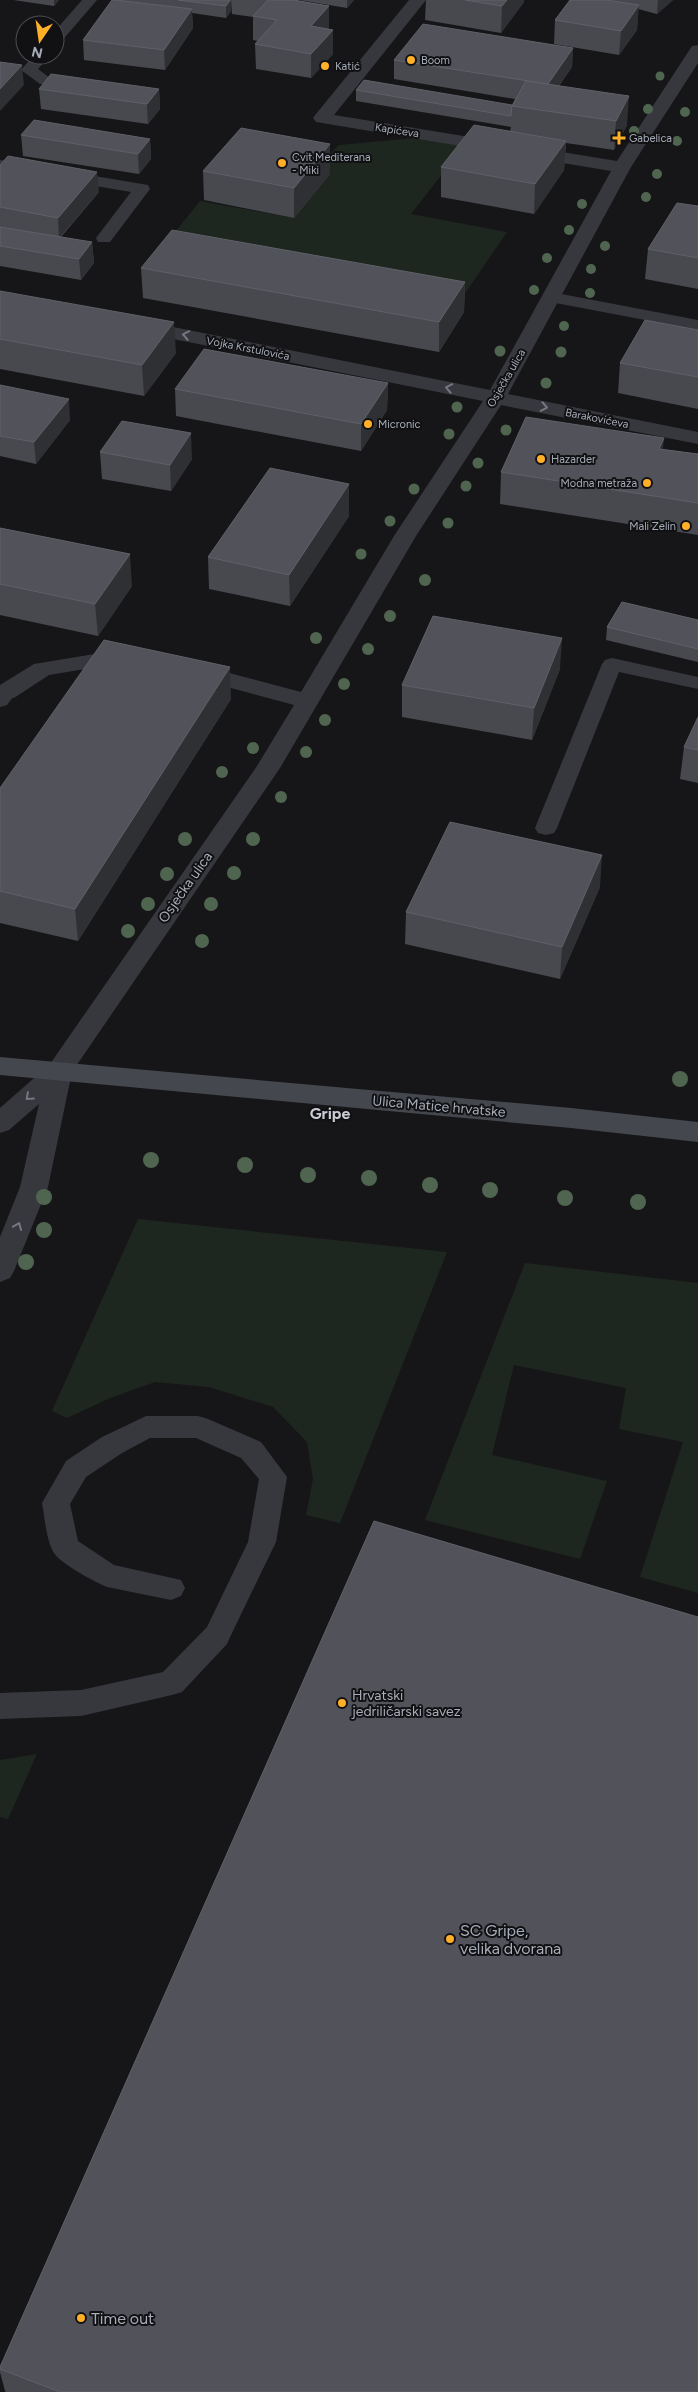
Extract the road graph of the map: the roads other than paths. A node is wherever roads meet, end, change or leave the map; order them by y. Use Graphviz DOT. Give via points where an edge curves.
graph roads {
  1 [pos="90,0"];
  2 [pos="418,0"];
  3 [pos="65,29"];
  4 [pos="696,56"];
  5 [pos="33,65"];
  6 [pos="46,81"];
  7 [pos="0,165"];
  8 [pos="622,167"];
  9 [pos="104,238"];
  10 [pos="551,297"];
  11 [pos="116,321"];
  12 [pos="698,325"];
  13 [pos="496,397"];
  14 [pos="698,438"];
  15 [pos="144,657"];
  16 [pos="173,665"];
  17 [pos="698,683"];
  18 [pos="2,695"];
  19 [pos="307,702"];
  20 [pos="546,828"];
  21 [pos="0,1066"];
  22 [pos="59,1071"];
  23 [pos="0,1123"];
  24 [pos="698,1132"];
  25 [pos="0,1272"];
  26 [pos="171,1588"];
  27 [pos="0,1706"];
  1 -- 3 [label="lane"];
  2 -- 8 [label="street, Kapićeva" via="322,118"];
  4 -- 8 [label="street, Osječka ulica"];
  5 -- 6 [label="lane" via="29,70"];
  7 -- 9 [label="lane" via="142,189"];
  8 -- 10 [label="street, Osječka ulica"];
  10 -- 12 [label="lane"];
  10 -- 13 [label="street, Osječka ulica"];
  13 -- 11 [label="street, Vojka Krstulovića, one-way"];
  13 -- 14 [label="street, Barakovićeva, one-way"];
  13 -- 19 [label="street, Osječka ulica" via="405,536"];
  15 -- 18 [label="street" via="134,654 42,669"];
  16 -- 19 [label="street"];
  17 -- 20 [label="lane" via="612,664"];
  19 -- 22 [label="street, Osječka ulica" via="268,768"];
  21 -- 22 [label="street, Ulica Matice hrvatske"];
  22 -- 23 [label="street, Osječka ulica, one-way"];
  22 -- 24 [label="street, Ulica Matice hrvatske"];
  25 -- 22 [label="street, Osječka ulica, one-way" via="34,1187"];
  26 -- 27 [label="lane" via="107,1575 65,1547 56,1503 76,1469 112,1445 146,1427 198,1427 251,1450 273,1477 262,1542 217,1634 172,1683 81,1703"];
}
